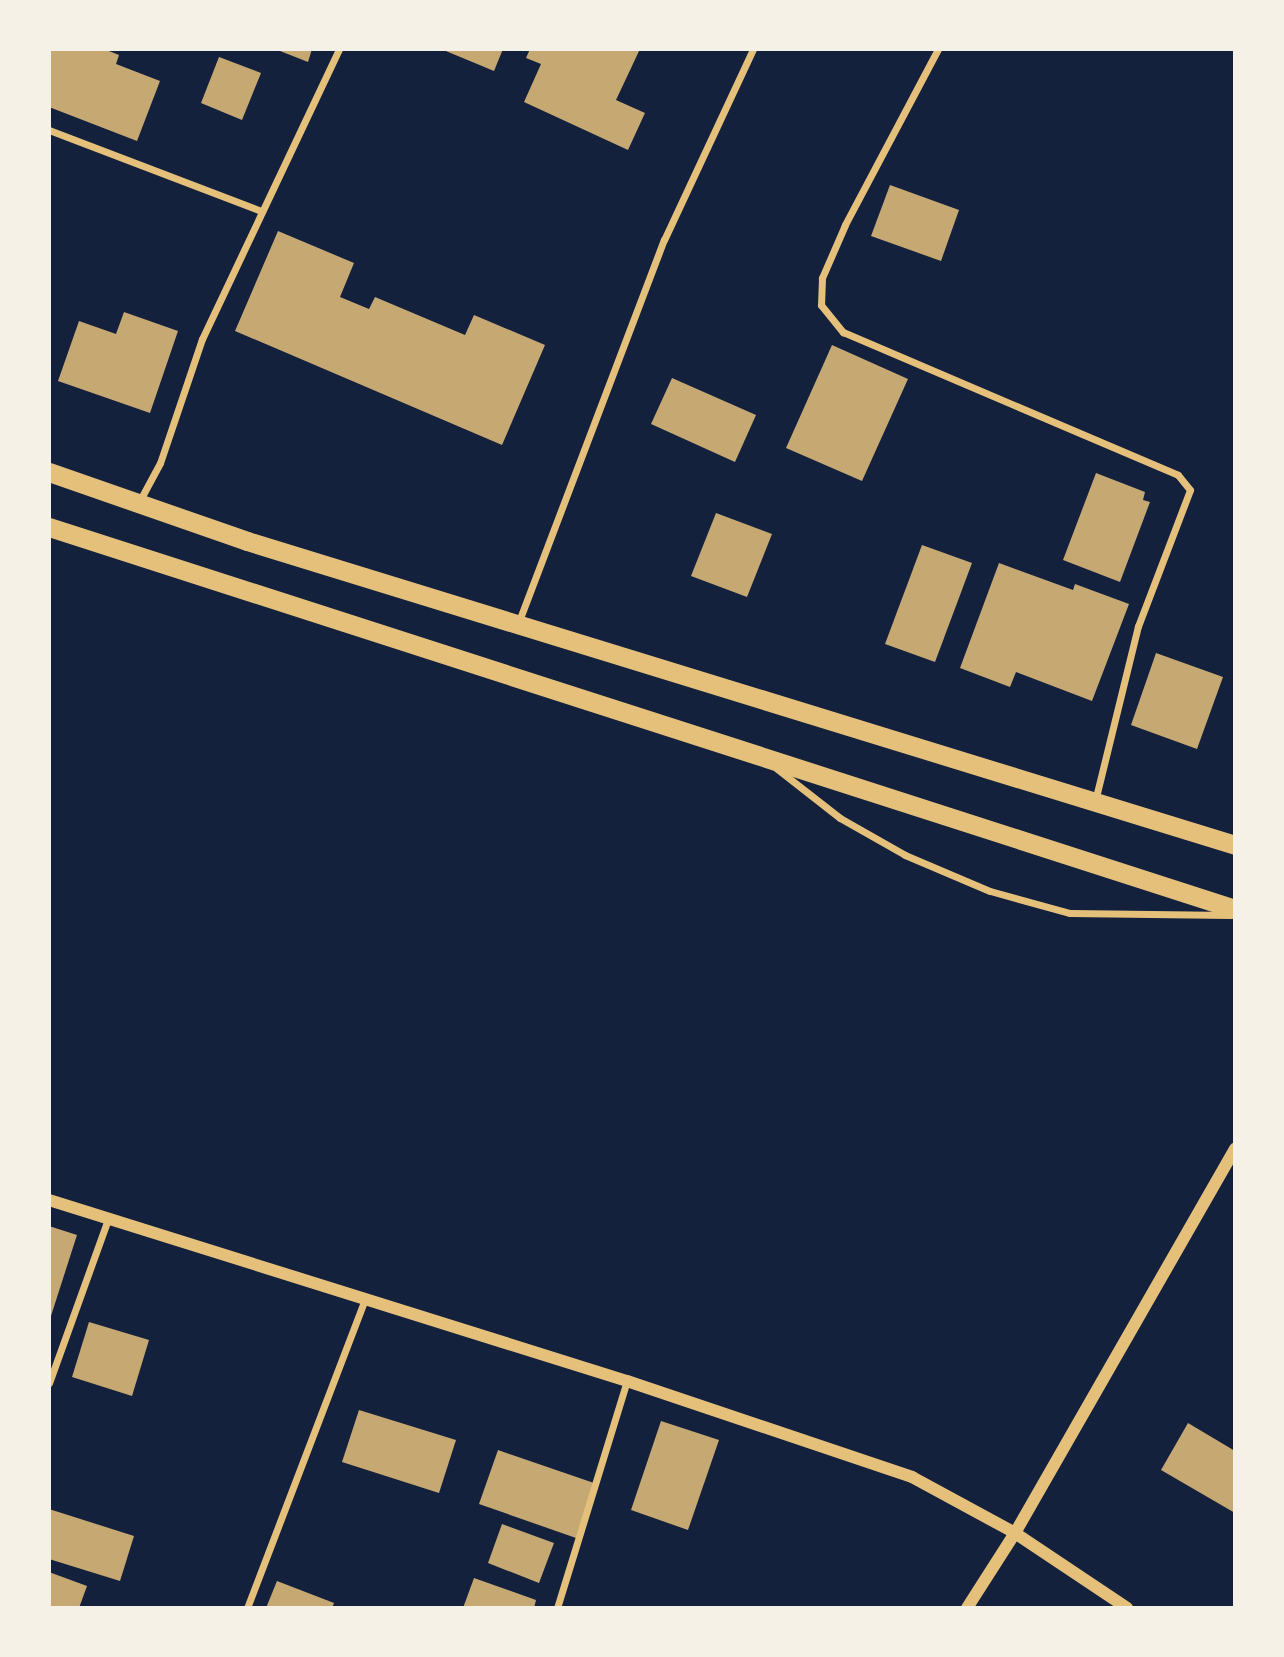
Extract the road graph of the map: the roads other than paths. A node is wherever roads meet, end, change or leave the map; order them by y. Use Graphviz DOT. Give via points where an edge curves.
graph roads {
  1 [pos="339,49"];
  2 [pos="753,49"];
  3 [pos="938,49"];
  4 [pos="49,130"];
  5 [pos="261,211"];
  6 [pos="49,471"];
  7 [pos="139,503"];
  8 [pos="49,527"];
  9 [pos="518,624"];
  10 [pos="756,753"];
  11 [pos="1094,802"];
  12 [pos="1235,845"];
  13 [pos="1235,909"];
  14 [pos="1235,915"];
  15 [pos="1235,1149"];
  16 [pos="49,1200"];
  17 [pos="108,1219"];
  18 [pos="365,1299"];
  19 [pos="627,1381"];
  20 [pos="49,1383"];
  21 [pos="1016,1533"];
  22 [pos="247,1608"];
  23 [pos="557,1608"];
  24 [pos="967,1608"];
  25 [pos="1127,1608"];
  1 -- 5 [label="street"];
  2 -- 9 [label="street" via="664,240"];
  3 -- 11 [label="street" via="845,225 822,278 821,305 843,332 1178,475 1190,490 1138,626"];
  4 -- 5 [label="street"];
  5 -- 7 [label="street" via="202,339 160,463"];
  6 -- 7 [label="highway"];
  7 -- 9 [label="highway"];
  8 -- 10 [label="highway"];
  9 -- 11 [label="highway"];
  10 -- 13 [label="highway"];
  10 -- 14 [label="street" via="840,818 905,855 990,891 1070,913"];
  11 -- 12 [label="highway"];
  15 -- 21 [label="street"];
  16 -- 17 [label="street"];
  17 -- 18 [label="street"];
  17 -- 20 [label="street"];
  18 -- 19 [label="street"];
  18 -- 22 [label="street"];
  19 -- 21 [label="street" via="912,1477"];
  19 -- 23 [label="street"];
  21 -- 24 [label="street"];
  21 -- 25 [label="street"];
}
